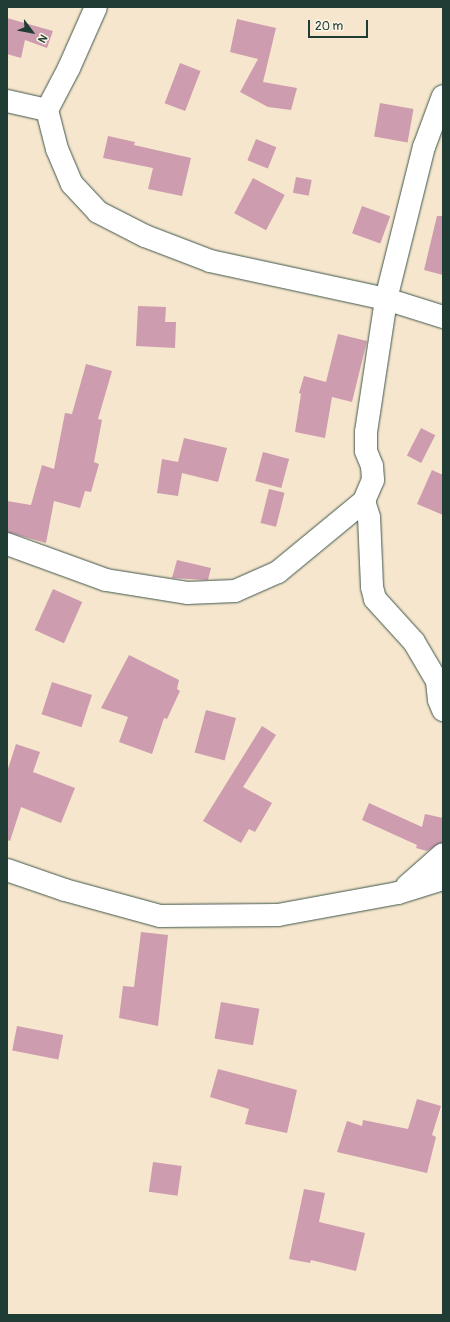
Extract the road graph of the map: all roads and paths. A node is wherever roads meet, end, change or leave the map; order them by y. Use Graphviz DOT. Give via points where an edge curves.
graph roads {
  1 [pos="96,7"];
  2 [pos="443,96"];
  3 [pos="7,101"];
  4 [pos="46,110"];
  5 [pos="386,299"];
  6 [pos="443,317"];
  7 [pos="364,501"];
  8 [pos="7,544"];
  9 [pos="443,710"];
  10 [pos="443,854"];
  11 [pos="7,870"];
  12 [pos="443,879"];
  13 [pos="398,893"];
  1 -- 4 [label="street" via="69,68"];
  2 -- 5 [label="street" via="424,147"];
  3 -- 4 [label="street"];
  4 -- 5 [label="street" via="57,149 72,184 98,212 146,236 210,261"];
  5 -- 6 [label="street"];
  5 -- 7 [label="street" via="366,432 366,450 372,466 373,480"];
  7 -- 8 [label="street" via="278,572 235,590 187,593 106,580"];
  7 -- 9 [label="street" via="369,517 374,599 414,642 437,681"];
  10 -- 13 [label="street"];
  11 -- 13 [label="street" via="65,890 160,916 278,915"];
  12 -- 13 [label="street"];
}
